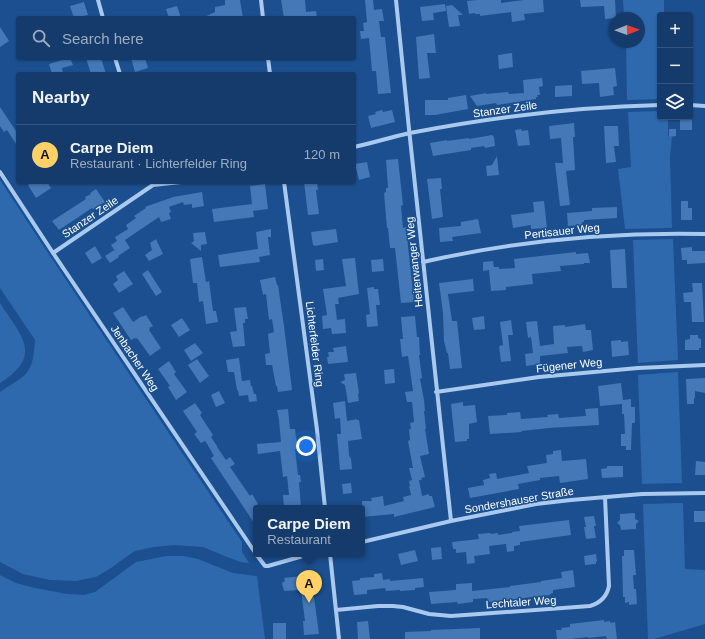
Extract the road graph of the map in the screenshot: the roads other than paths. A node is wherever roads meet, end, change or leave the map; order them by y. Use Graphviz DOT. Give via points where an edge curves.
graph roads {
  1 [pos="98,0"];
  2 [pos="261,0"];
  3 [pos="396,0"];
  4 [pos="102,16"];
  5 [pos="263,16"];
  6 [pos="116,60"];
  7 [pos="268,60"];
  8 [pos="119,72"];
  9 [pos="270,72"];
  10 [pos="657,105"];
  11 [pos="693,106"];
  12 [pos="705,106"];
  13 [pos="409,133"];
  14 [pos="356,146"];
  15 [pos="0,172"];
  16 [pos="153,184"];
  17 [pos="284,184"];
  18 [pos="705,234"];
  19 [pos="53,253"];
  20 [pos="423,262"];
  21 [pos="705,365"];
  22 [pos="436,392"];
  23 [pos="705,494"];
  24 [pos="606,497"];
  25 [pos="325,505"];
  26 [pos="451,522"];
  27 [pos="365,541"];
  28 [pos="253,550"];
  29 [pos="258,557"];
  30 [pos="300,557"];
  31 [pos="330,557"];
  32 [pos="336,610"];
  33 [pos="339,639"];
  1 -- 4 [label="street"];
  2 -- 5 [label="street"];
  3 -- 13 [label="street, Heiterwanger Weg"];
  6 -- 8 [label="street"];
  7 -- 9 [label="street"];
  10 -- 13 [label="street, Stanzer Zeile" via="540,113"];
  11 -- 12 [label="street"];
  13 -- 14 [label="street, Stanzer Zeile"];
  13 -- 20 [label="street, Heiterwanger Weg"];
  15 -- 19 [label="street, Jenbacher Weg"];
  16 -- 19 [label="street, Stanzer Zeile"];
  17 -- 25 [label="street, Lichterfelder Ring"];
  18 -- 20 [label="street, Pertisauer Weg" via="624,235 513,245"];
  19 -- 28 [label="street, Jenbacher Weg"];
  20 -- 22 [label="street, Heiterwanger Weg"];
  21 -- 22 [label="street, Fügener Weg" via="539,377"];
  22 -- 26 [label="street, Heiterwanger Weg"];
  23 -- 24 [label="street, Sondershauser Straße"];
  24 -- 26 [label="street, Sondershauser Straße" via="536,504"];
  24 -- 32 [label="street, Lechtaler Weg" via="609,586 605,597 594,605 451,616 393,606"];
  26 -- 27 [label="street, Sondershauser Straße"];
  29 -- 30 [label="street, Jenbacher Weg" via="265,566 268,566"];
  31 -- 32 [label="street"];
  32 -- 33 [label="street"];
}
